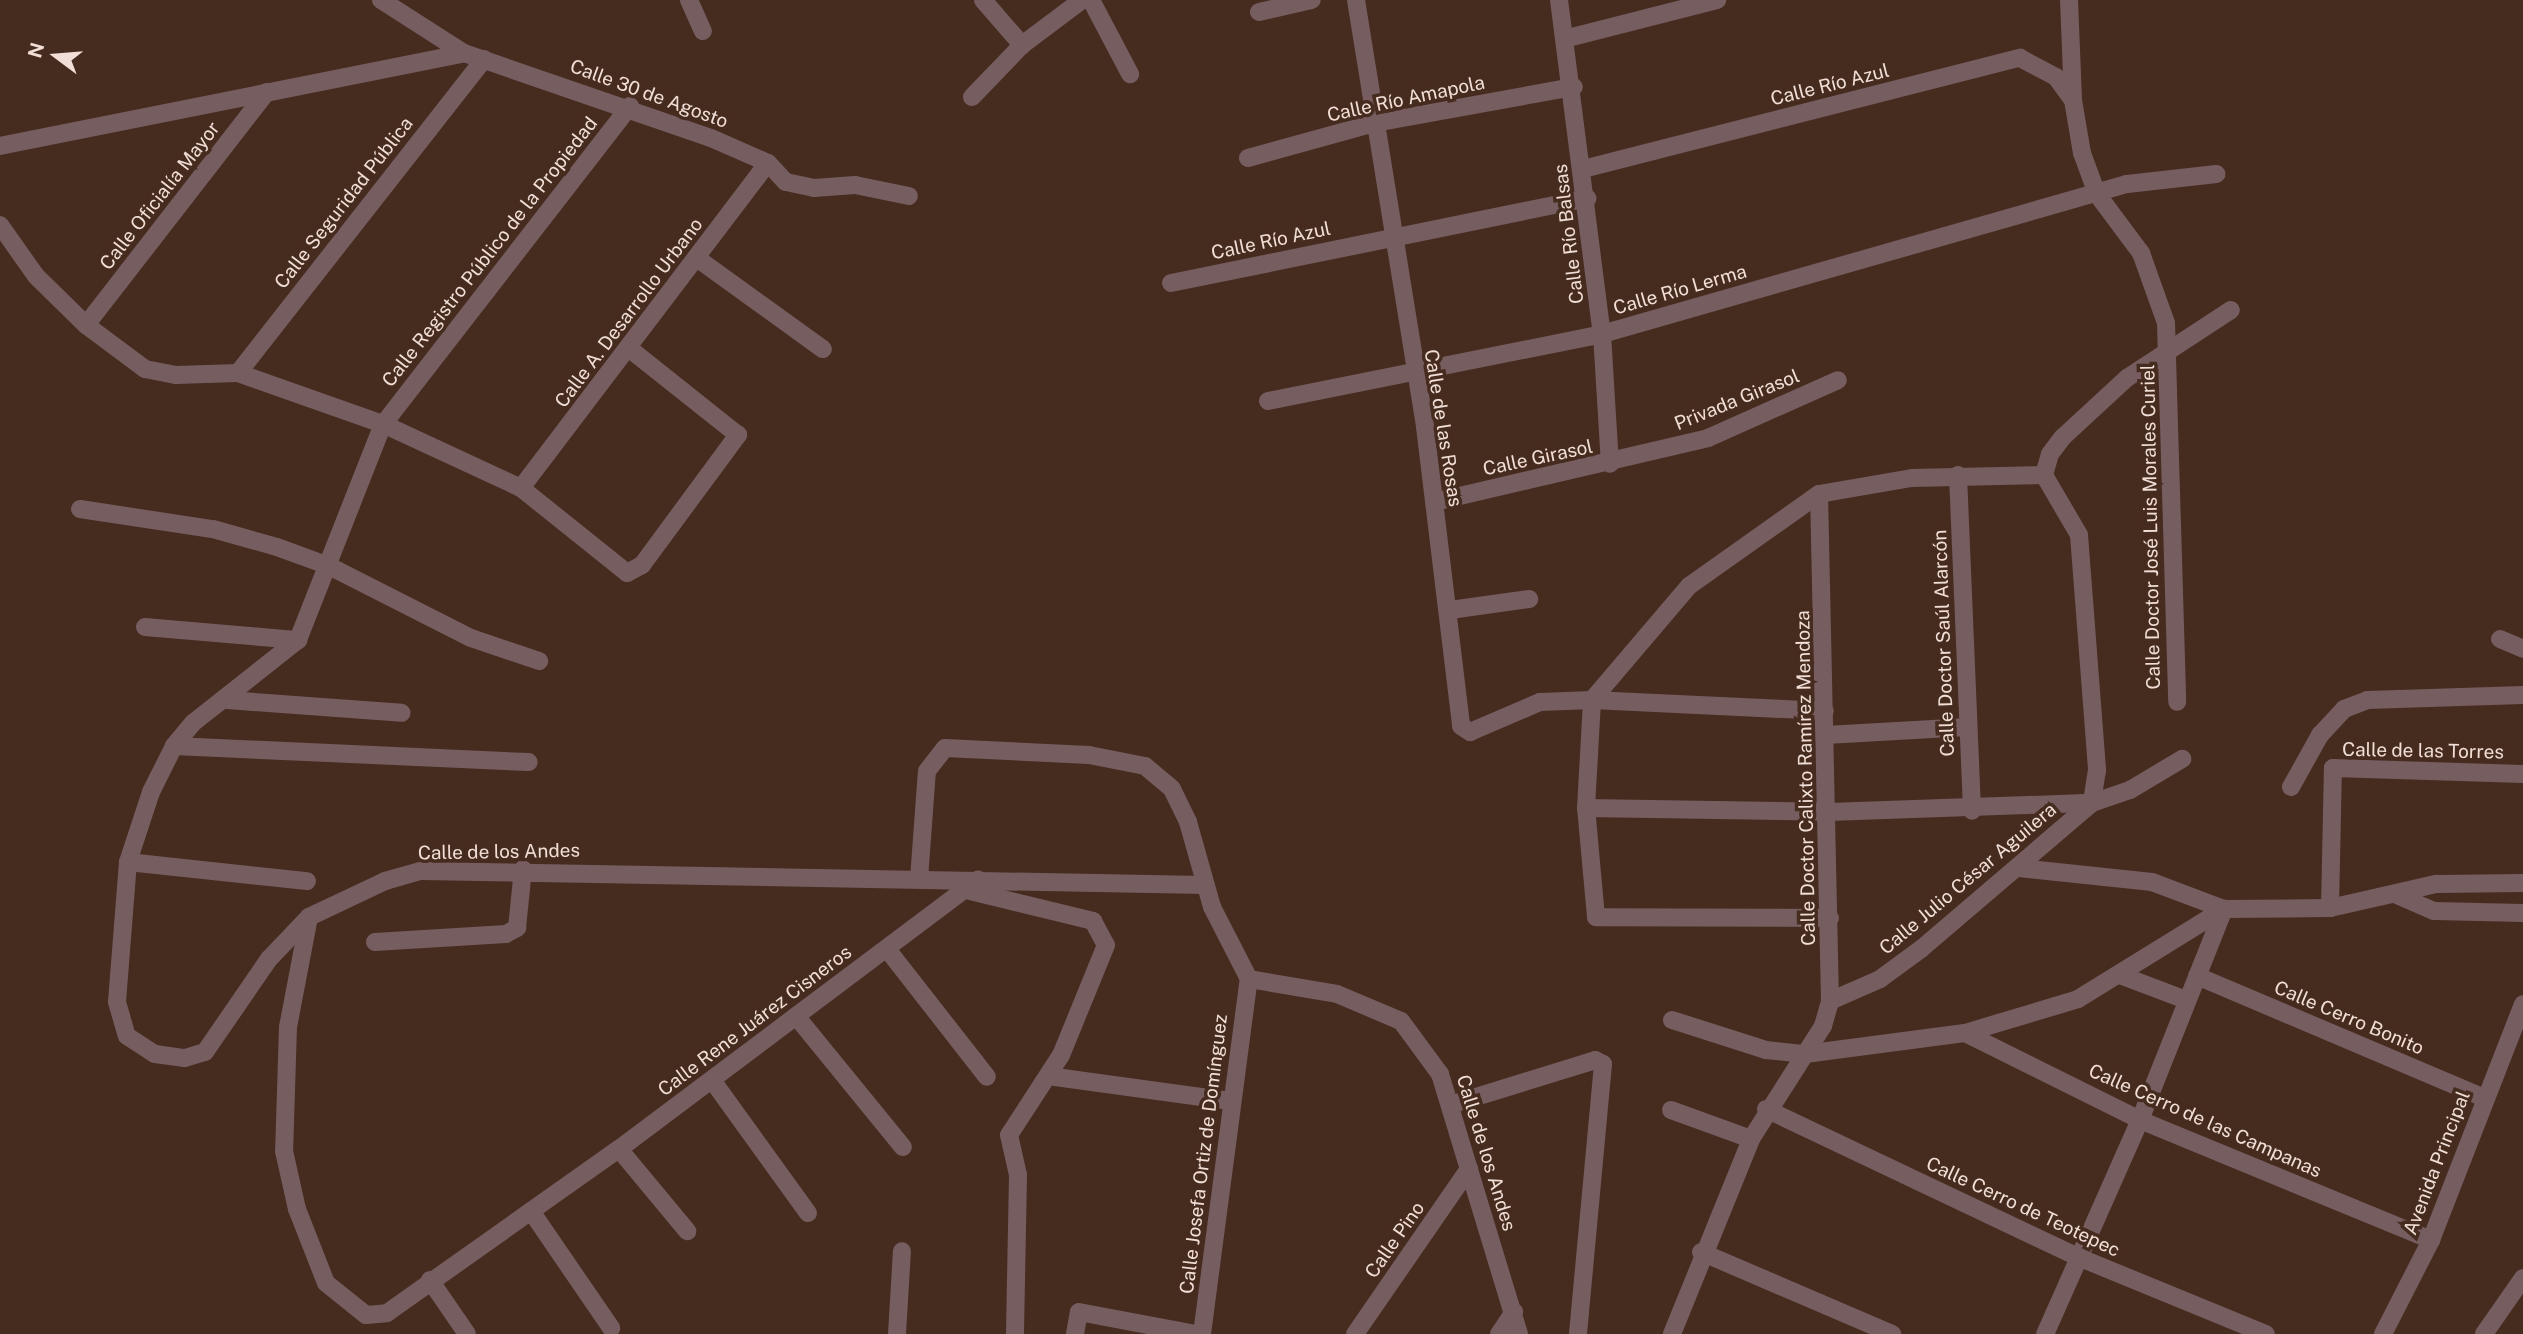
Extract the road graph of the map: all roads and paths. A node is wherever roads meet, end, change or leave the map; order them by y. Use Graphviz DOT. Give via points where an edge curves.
graph roads {
  1 [pos="381,0"];
  2 [pos="689,0"];
  3 [pos="983,0"];
  4 [pos="1091,0"];
  5 [pos="1312,0"];
  6 [pos="1356,0"];
  7 [pos="1559,0"];
  8 [pos="1717,0"];
  9 [pos="2070,0"];
  10 [pos="1074,2"];
  11 [pos="1259,12"];
  12 [pos="703,31"];
  13 [pos="1568,38"];
  14 [pos="1021,45"];
  15 [pos="464,53"];
  16 [pos="484,59"];
  17 [pos="1130,74"];
  18 [pos="1574,87"];
  19 [pos="267,92"];
  20 [pos="972,97"];
  21 [pos="2073,100"];
  22 [pos="630,106"];
  23 [pos="1376,123"];
  24 [pos="0,146"];
  25 [pos="1248,158"];
  26 [pos="768,163"];
  27 [pos="1583,169"];
  28 [pos="2216,174"];
  29 [pos="2097,194"];
  30 [pos="909,196"];
  31 [pos="1587,198"];
  32 [pos="0,225"];
  33 [pos="1395,236"];
  34 [pos="698,259"];
  35 [pos="1171,283"];
  36 [pos="2231,310"];
  37 [pos="86,325"];
  38 [pos="1602,334"];
  39 [pos="630,349"];
  40 [pos="823,349"];
  41 [pos="2168,351"];
  42 [pos="1414,370"];
  43 [pos="238,373"];
  44 [pos="1838,380"];
  45 [pos="1268,401"];
  46 [pos="383,424"];
  47 [pos="1610,464"];
  48 [pos="1958,475"];
  49 [pos="2044,475"];
  50 [pos="521,488"];
  51 [pos="1819,494"];
  52 [pos="1434,502"];
  53 [pos="80,509"];
  54 [pos="330,566"];
  55 [pos="1529,599"];
  56 [pos="1450,610"];
  57 [pos="145,627"];
  58 [pos="2500,639"];
  59 [pos="298,640"];
  60 [pos="2523,649"];
  61 [pos="539,661"];
  62 [pos="2523,695"];
  63 [pos="227,700"];
  64 [pos="1592,700"];
  65 [pos="2176,702"];
  66 [pos="1825,711"];
  67 [pos="402,713"];
  68 [pos="1968,727"];
  69 [pos="1826,735"];
  70 [pos="174,746"];
  71 [pos="2182,759"];
  72 [pos="530,762"];
  73 [pos="2523,774"];
  74 [pos="2291,787"];
  75 [pos="2092,803"];
  76 [pos="1586,808"];
  77 [pos="1972,811"];
  78 [pos="1829,813"];
  79 [pos="128,862"];
  80 [pos="523,869"];
  81 [pos="2019,869"];
  82 [pos="919,879"];
  83 [pos="307,881"];
  84 [pos="2523,883"];
  85 [pos="972,884"];
  86 [pos="1204,885"];
  87 [pos="2397,895"];
  88 [pos="2330,908"];
  89 [pos="2224,909"];
  90 [pos="2523,913"];
  91 [pos="309,917"];
  92 [pos="1830,918"];
  93 [pos="375,942"];
  94 [pos="887,949"];
  95 [pos="2120,975"];
  96 [pos="2197,976"];
  97 [pos="1249,979"];
  98 [pos="2186,1000"];
  99 [pos="1830,1001"];
  100 [pos="2523,1004"];
  101 [pos="796,1016"];
  102 [pos="1672,1020"];
  103 [pos="1965,1033"];
  104 [pos="1805,1054"];
  105 [pos="1048,1076"];
  106 [pos="987,1077"];
  107 [pos="712,1080"];
  108 [pos="2485,1098"];
  109 [pos="1230,1101"];
  110 [pos="1450,1105"];
  111 [pos="1766,1109"];
  112 [pos="1671,1110"];
  113 [pos="2140,1120"];
  114 [pos="1751,1139"];
  115 [pos="902,1147"];
  116 [pos="619,1149"];
  117 [pos="1469,1169"];
  118 [pos="531,1211"];
  119 [pos="807,1213"];
  120 [pos="688,1231"];
  121 [pos="2431,1240"];
  122 [pos="902,1251"];
  123 [pos="1701,1252"];
  124 [pos="2078,1257"];
  125 [pos="2523,1278"];
  126 [pos="430,1280"];
  127 [pos="1514,1312"];
  128 [pos="611,1328"];
  129 [pos="467,1334"];
  130 [pos="897,1334"];
  131 [pos="1016,1334"];
  132 [pos="1075,1334"];
  133 [pos="1195,1334"];
  134 [pos="1202,1334"];
  135 [pos="1355,1334"];
  136 [pos="1499,1334"];
  137 [pos="1519,1334"];
  138 [pos="1578,1334"];
  139 [pos="1672,1334"];
  140 [pos="1892,1334"];
  141 [pos="2045,1334"];
  142 [pos="2266,1334"];
  143 [pos="2383,1334"];
  144 [pos="2484,1334"];
  1 -- 15 [label="street, Calle 30 de Agosto"];
  2 -- 12 [label="street"];
  3 -- 14 [label="street"];
  4 -- 17 [label="street"];
  5 -- 11 [label="street"];
  6 -- 23 [label="street, Calle de las Rosas"];
  7 -- 13 [label="street, Calle Río Balsas"];
  8 -- 13 [label="street"];
  9 -- 21 [label="street"];
  10 -- 14 [label="street"];
  13 -- 18 [label="street, Calle Río Balsas"];
  14 -- 20 [label="street"];
  15 -- 16 [label="street, Calle 30 de Agosto"];
  15 -- 19 [label="street"];
  16 -- 22 [label="street, Calle 30 de Agosto"];
  16 -- 43 [label="street, Calle Seguridad Pública"];
  18 -- 23 [label="street, Calle Río Amapola"];
  18 -- 27 [label="street, Calle Río Balsas"];
  19 -- 24 [label="street"];
  19 -- 37 [label="street, Calle Oficialía Mayor"];
  21 -- 27 [label="street, Calle Río Azul" via="2056,77 2020,58"];
  21 -- 29 [label="street"];
  22 -- 26 [label="street, Calle 30 de Agosto"];
  22 -- 46 [label="street, Calle Registro Público de la Propiedad"];
  23 -- 25 [label="street, Calle Río Amapola"];
  23 -- 33 [label="street, Calle de las Rosas"];
  26 -- 30 [label="street, Calle 30 de Agosto" via="786,182 814,188 855,185"];
  26 -- 34 [label="street, Calle A. Desarrollo Urbano"];
  27 -- 31 [label="street, Calle Río Balsas"];
  28 -- 29 [label="street, Calle Río Lerma" via="2161,177"];
  29 -- 38 [label="street, Calle Río Lerma"];
  29 -- 41 [label="street, Calle Doctor José Luis Morales Curiel" via="2141,253 2166,323"];
  31 -- 33 [label="street, Calle Río Azul"];
  31 -- 38 [label="street, Calle Río Balsas"];
  32 -- 37 [label="street" via="36,276"];
  33 -- 35 [label="street, Calle Río Azul"];
  33 -- 42 [label="street, Calle de las Rosas"];
  34 -- 39 [label="street, Calle A. Desarrollo Urbano"];
  34 -- 40 [label="street"];
  36 -- 41 [label="street"];
  37 -- 43 [label="street" via="145,369 176,375"];
  38 -- 42 [label="street, Calle Río Lerma"];
  38 -- 47 [label="street, Calle Río Balsas"];
  39 -- 50 [label="street, Calle A. Desarrollo Urbano"];
  39 -- 50 [label="street" via="738,435 642,565 627,573 611,565"];
  41 -- 49 [label="street" via="2127,377 2063,437 2050,454"];
  41 -- 65 [label="street, Calle Doctor José Luis Morales Curiel"];
  42 -- 45 [label="street, Calle Río Lerma"];
  42 -- 52 [label="street, Calle de las Rosas"];
  43 -- 46 [label="street"];
  44 -- 47 [label="street, Privada Girasol" via="1708,438"];
  46 -- 50 [label="street"];
  46 -- 54 [label="street, Calle de los Andes"];
  47 -- 52 [label="street, Calle Girasol"];
  48 -- 49 [label="street"];
  48 -- 51 [label="street" via="1858,484"];
  48 -- 68 [label="street, Calle Doctor Saúl Alarcón"];
  49 -- 75 [label="street" via="2079,535 2097,769"];
  51 -- 64 [label="street" via="1689,586"];
  51 -- 66 [label="street, Calle Doctor Calixto Ramírez Mendoza"];
  52 -- 56 [label="street, Calle de las Rosas"];
  53 -- 54 [label="street" via="213,529"];
  54 -- 59 [label="street, Calle de los Andes"];
  54 -- 61 [label="street" via="471,638"];
  55 -- 56 [label="street"];
  56 -- 64 [label="street, Calle de las Rosas" via="1461,726 1470,732 1540,702"];
  57 -- 59 [label="street"];
  58 -- 60 [label="street"];
  59 -- 63 [label="street, Calle de los Andes"];
  62 -- 74 [label="street" via="2367,700 2344,709 2320,735"];
  63 -- 67 [label="street"];
  63 -- 70 [label="street, Calle de los Andes" via="193,723"];
  64 -- 66 [label="street"];
  64 -- 76 [label="street"];
  66 -- 69 [label="street, Calle Doctor Calixto Ramírez Mendoza"];
  68 -- 69 [label="street"];
  68 -- 77 [label="street, Calle Doctor Saúl Alarcón"];
  69 -- 78 [label="street, Calle Doctor Calixto Ramírez Mendoza"];
  70 -- 72 [label="street"];
  70 -- 79 [label="street, Calle de los Andes" via="151,792"];
  71 -- 75 [label="street" via="2130,790"];
  73 -- 88 [label="street, Calle de las Torres" via="2333,768"];
  75 -- 77 [label="street"];
  75 -- 81 [label="street, Calle Julio César Aguilera"];
  76 -- 78 [label="street"];
  76 -- 92 [label="street" via="1596,917"];
  77 -- 78 [label="street"];
  78 -- 92 [label="street, Calle Doctor Calixto Ramírez Mendoza"];
  79 -- 83 [label="street"];
  79 -- 91 [label="street, Calle de los Andes" via="117,1002 127,1036 155,1054 185,1058 205,1052 269,959"];
  80 -- 82 [label="street, Calle de los Andes"];
  80 -- 91 [label="street, Calle de los Andes" via="421,871 385,881"];
  80 -- 93 [label="street" via="517,928 506,934"];
  81 -- 89 [label="street" via="2152,882"];
  81 -- 99 [label="street, Calle Julio César Aguilera" via="1880,979"];
  82 -- 85 [label="street, Calle de los Andes"];
  82 -- 86 [label="street" via="928,771 933,756 945,748 1089,755 1145,766 1172,789 1188,822"];
  84 -- 87 [label="street" via="2436,884"];
  85 -- 86 [label="street"];
  85 -- 94 [label="street, Calle Rene Juárez Cisneros"];
  85 -- 105 [label="street" via="1093,921 1105,934 1107,945"];
  86 -- 97 [label="street"];
  87 -- 88 [label="street"];
  87 -- 90 [label="street" via="2434,911"];
  88 -- 89 [label="street"];
  89 -- 95 [label="street"];
  89 -- 96 [label="street"];
  91 -- 126 [label="street, Calle Rene Juárez Cisneros" via="288,1027 284,1151 297,1209 326,1283 366,1315 387,1313"];
  92 -- 99 [label="street, Calle Doctor Calixto Ramírez Mendoza"];
  94 -- 101 [label="street, Calle Rene Juárez Cisneros"];
  94 -- 106 [label="street"];
  95 -- 98 [label="street"];
  95 -- 103 [label="street" via="2078,999"];
  96 -- 98 [label="street"];
  96 -- 108 [label="street, Calle Cerro Bonito"];
  97 -- 109 [label="street, Calle Josefa Ortiz de Domínguez"];
  97 -- 110 [label="street, Calle de los Andes" via="1337,994 1401,1021 1440,1074"];
  98 -- 113 [label="street"];
  99 -- 104 [label="street, Calle Doctor Calixto Ramírez Mendoza" via="1823,1026"];
  100 -- 108 [label="street, Avenida Principal"];
  101 -- 107 [label="street, Calle Rene Juárez Cisneros"];
  101 -- 115 [label="street"];
  102 -- 104 [label="street" via="1766,1050"];
  103 -- 104 [label="street"];
  103 -- 113 [label="street, Calle Cerro de las Campanas"];
  104 -- 111 [label="street, Calle Doctor Calixto Ramírez Mendoza"];
  105 -- 109 [label="street"];
  105 -- 131 [label="street" via="1017,1115 1009,1135 1018,1175"];
  107 -- 116 [label="street, Calle Rene Juárez Cisneros"];
  107 -- 119 [label="street"];
  108 -- 121 [label="street, Avenida Principal"];
  109 -- 134 [label="street, Calle Josefa Ortiz de Domínguez"];
  110 -- 117 [label="street, Calle de los Andes"];
  110 -- 138 [label="street" via="1595,1060 1603,1065"];
  111 -- 114 [label="street, Calle Doctor Calixto Ramírez Mendoza"];
  111 -- 124 [label="street, Calle Cerro de Teotepec"];
  112 -- 114 [label="street"];
  113 -- 121 [label="street, Calle Cerro de las Campanas"];
  113 -- 124 [label="street"];
  114 -- 123 [label="street, Calle Doctor Calixto Ramírez Mendoza"];
  116 -- 118 [label="street, Calle Rene Juárez Cisneros"];
  116 -- 120 [label="street"];
  117 -- 127 [label="street, Calle de los Andes"];
  117 -- 135 [label="street, Calle Pino"];
  118 -- 126 [label="street, Calle Rene Juárez Cisneros"];
  118 -- 128 [label="street"];
  121 -- 143 [label="street, Avenida Principal"];
  122 -- 130 [label="street"];
  123 -- 139 [label="street, Calle Doctor Calixto Ramírez Mendoza"];
  123 -- 140 [label="street"];
  124 -- 141 [label="street"];
  124 -- 142 [label="street, Calle Cerro de Teotepec"];
  125 -- 144 [label="street"];
  126 -- 129 [label="street"];
  127 -- 136 [label="street"];
  127 -- 137 [label="street, Calle de los Andes"];
  132 -- 133 [label="street" via="1079,1312"];
}
